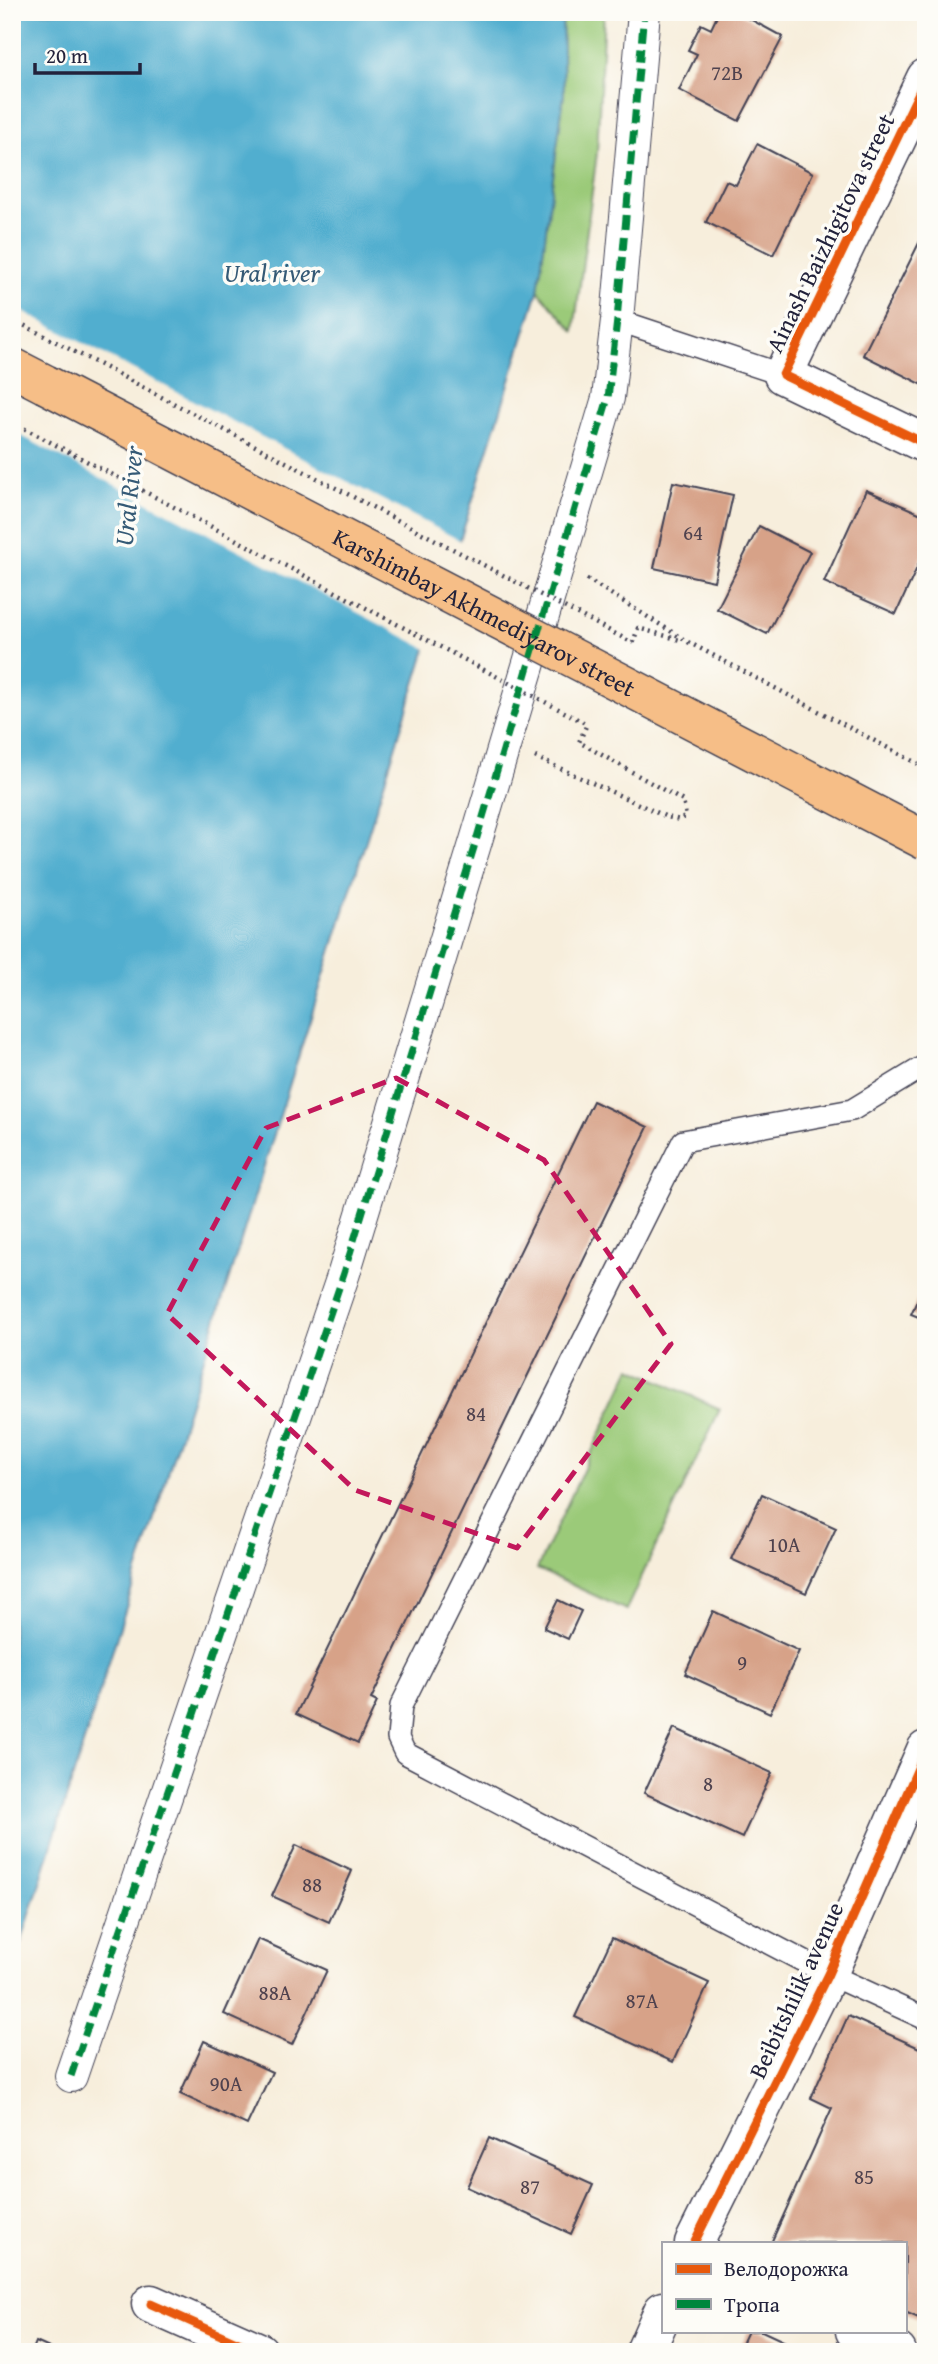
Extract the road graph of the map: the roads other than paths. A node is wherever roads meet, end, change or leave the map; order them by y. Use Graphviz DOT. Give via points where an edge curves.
graph roads {
  1 [pos="644,12"];
  2 [pos="926,78"];
  3 [pos="617,320"];
  4 [pos="783,375"];
  5 [pos="29,376"];
  6 [pos="926,444"];
  7 [pos="926,841"];
  8 [pos="926,1065"];
  9 [pos="926,1750"];
  10 [pos="828,1974"];
  11 [pos="926,2019"];
  12 [pos="71,2076"];
  13 [pos="694,2242"];
  14 [pos="151,2304"];
  15 [pos="662,2313"];
  16 [pos="857,2332"];
  17 [pos="259,2352"];
  18 [pos="645,2352"];
  19 [pos="897,2352"];
  1 -- 3 [label="street"];
  2 -- 4 [label="street, Ainash Baizhigitova street"];
  3 -- 4 [label="lane"];
  3 -- 12 [label="street" via="608,398 344,1273"];
  4 -- 6 [label="street, Ainash Baizhigitova street"];
  5 -- 7 [label="main road, Karshimbay Akhmediyarov street, bridge"];
  8 -- 10 [label="lane" via="852,1110 683,1141 401,1706 398,1738 405,1753"];
  9 -- 10 [label="street, Beibitshilik avenue"];
  10 -- 11 [label="lane"];
  10 -- 13 [label="street, Beibitshilik avenue"];
  14 -- 17 [label="street"];
  15 -- 18 [label="street"];
  16 -- 19 [label="street"];
}
